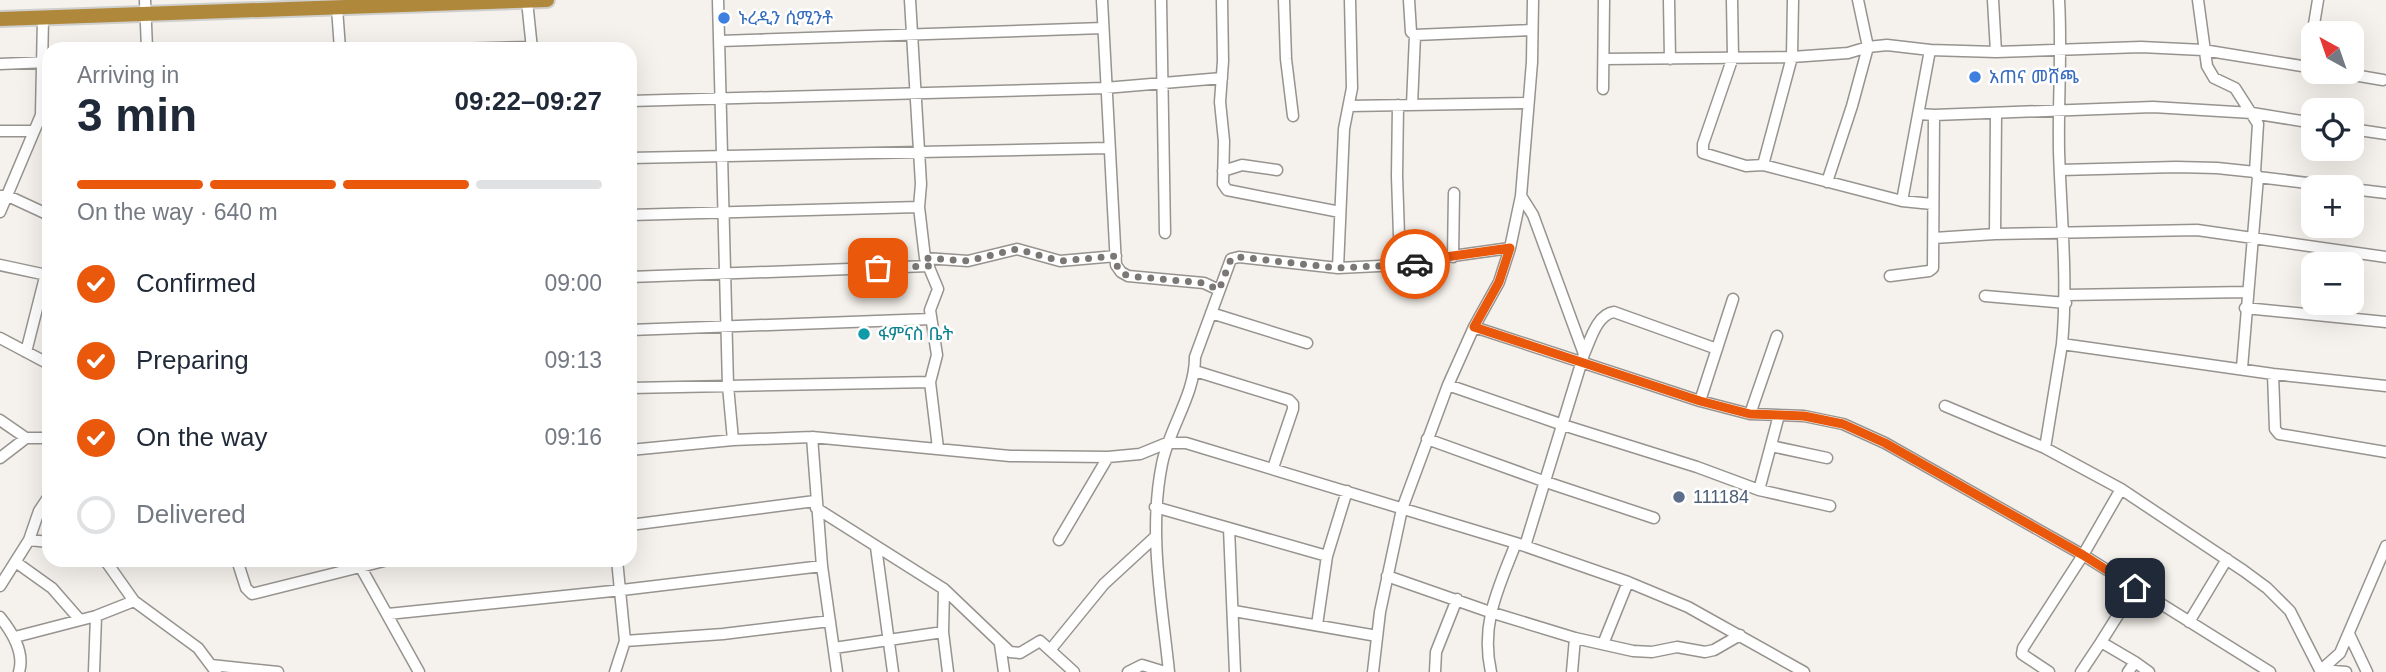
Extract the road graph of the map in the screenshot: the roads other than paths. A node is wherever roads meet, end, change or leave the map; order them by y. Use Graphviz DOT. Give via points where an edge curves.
graph roads {
  1 [pos="547,0"];
  2 [pos="718,0"];
  3 [pos="910,0"];
  4 [pos="1102,0"];
  5 [pos="1161,0"];
  6 [pos="1222,0"];
  7 [pos="1284,0"];
  8 [pos="1350,0"];
  9 [pos="1409,0"];
  10 [pos="1533,0"];
  11 [pos="1604,0"];
  12 [pos="1669,0"];
  13 [pos="1732,0"];
  14 [pos="1793,0"];
  15 [pos="1858,0"];
  16 [pos="1993,0"];
  17 [pos="2059,0"];
  18 [pos="2198,0"];
  19 [pos="2318,0"];
  20 [pos="527,1"];
  21 [pos="145,7"];
  22 [pos="337,8"];
  23 [pos="43,18"];
  24 [pos="0,19"];
  25 [pos="2315,21"];
  26 [pos="1102,28"];
  27 [pos="1532,30"];
  28 [pos="912,33"];
  29 [pos="1415,34"];
  30 [pos="720,41"];
  31 [pos="45,42"];
  32 [pos="147,42"];
  33 [pos="339,42"];
  34 [pos="531,42"];
  35 [pos="1868,47"];
  36 [pos="1930,50"];
  37 [pos="2062,50"];
  38 [pos="2203,50"];
  39 [pos="1996,52"];
  40 [pos="1733,57"];
  41 [pos="1792,57"];
  42 [pos="1604,59"];
  43 [pos="1670,59"];
  44 [pos="42,62"];
  45 [pos="0,64"];
  46 [pos="2301,66"];
  47 [pos="2364,77"];
  48 [pos="1222,78"];
  49 [pos="2383,80"];
  50 [pos="1161,82"];
  51 [pos="1105,88"];
  52 [pos="1602,89"];
  53 [pos="915,92"];
  54 [pos="721,99"];
  55 [pos="637,101"];
  56 [pos="1527,103"];
  57 [pos="1412,104"];
  58 [pos="1398,105"];
  59 [pos="1349,106"];
  60 [pos="2058,109"];
  61 [pos="2252,113"];
  62 [pos="1919,114"];
  63 [pos="1996,114"];
  64 [pos="1934,115"];
  65 [pos="1293,116"];
  66 [pos="42,119"];
  67 [pos="2301,121"];
  68 [pos="0,131"];
  69 [pos="34,131"];
  70 [pos="2364,131"];
  71 [pos="2386,134"];
  72 [pos="1108,148"];
  73 [pos="919,153"];
  74 [pos="724,155"];
  75 [pos="637,158"];
  76 [pos="1763,165"];
  77 [pos="1277,170"];
  78 [pos="2060,170"];
  79 [pos="1223,171"];
  80 [pos="2256,175"];
  81 [pos="2301,181"];
  82 [pos="1826,182"];
  83 [pos="2364,190"];
  84 [pos="1454,193"];
  85 [pos="2386,193"];
  86 [pos="4,196"];
  87 [pos="1521,196"];
  88 [pos="1902,201"];
  89 [pos="1932,204"];
  90 [pos="919,207"];
  91 [pos="0,212"];
  92 [pos="42,212"];
  93 [pos="1340,212"];
  94 [pos="723,213"];
  95 [pos="637,215"];
  96 [pos="1165,233"];
  97 [pos="1995,234"];
  98 [pos="2062,234"];
  99 [pos="1934,238"];
  100 [pos="2251,238"];
  101 [pos="1510,248"];
  102 [pos="1116,256"];
  103 [pos="1453,257"];
  104 [pos="2386,257"];
  105 [pos="927,262"];
  106 [pos="0,265"];
  107 [pos="1400,265"];
  108 [pos="1338,268"];
  109 [pos="42,274"];
  110 [pos="725,275"];
  111 [pos="1890,276"];
  112 [pos="637,277"];
  113 [pos="1219,290"];
  114 [pos="2246,292"];
  115 [pos="42,293"];
  116 [pos="1985,296"];
  117 [pos="1733,299"];
  118 [pos="2066,299"];
  119 [pos="2245,308"];
  120 [pos="1211,313"];
  121 [pos="931,320"];
  122 [pos="2386,322"];
  123 [pos="727,327"];
  124 [pos="1474,327"];
  125 [pos="637,330"];
  126 [pos="1777,336"];
  127 [pos="0,338"];
  128 [pos="1307,343"];
  129 [pos="2062,344"];
  130 [pos="1717,349"];
  131 [pos="26,352"];
  132 [pos="1582,359"];
  133 [pos="42,360"];
  134 [pos="2242,368"];
  135 [pos="1195,371"];
  136 [pos="2273,374"];
  137 [pos="930,382"];
  138 [pos="1448,385"];
  139 [pos="728,386"];
  140 [pos="2386,386"];
  141 [pos="637,388"];
  142 [pos="1700,401"];
  143 [pos="1945,407"];
  144 [pos="1750,414"];
  145 [pos="1779,415"];
  146 [pos="0,420"];
  147 [pos="1563,425"];
  148 [pos="811,437"];
  149 [pos="26,438"];
  150 [pos="42,438"];
  151 [pos="1427,439"];
  152 [pos="733,440"];
  153 [pos="1167,443"];
  154 [pos="1771,446"];
  155 [pos="938,448"];
  156 [pos="2045,448"];
  157 [pos="637,449"];
  158 [pos="2386,452"];
  159 [pos="1108,457"];
  160 [pos="0,458"];
  161 [pos="1827,458"];
  162 [pos="1273,468"];
  163 [pos="1545,482"];
  164 [pos="2121,489"];
  165 [pos="1759,490"];
  166 [pos="1347,491"];
  167 [pos="816,505"];
  168 [pos="42,506"];
  169 [pos="1155,506"];
  170 [pos="1830,506"];
  171 [pos="1402,509"];
  172 [pos="1654,517"];
  173 [pos="637,524"];
  174 [pos="1229,528"];
  175 [pos="1155,537"];
  176 [pos="29,540"];
  177 [pos="1059,540"];
  178 [pos="42,541"];
  179 [pos="1520,544"];
  180 [pos="2386,546"];
  181 [pos="876,547"];
  182 [pos="2083,555"];
  183 [pos="1327,556"];
  184 [pos="2227,559"];
  185 [pos="17,562"];
  186 [pos="822,566"];
  187 [pos="110,567"];
  188 [pos="239,567"];
  189 [pos="356,567"];
  190 [pos="361,567"];
  191 [pos="618,567"];
  192 [pos="1387,576"];
  193 [pos="1628,582"];
  194 [pos="0,586"];
  195 [pos="2135,588"];
  196 [pos="944,589"];
  197 [pos="622,590"];
  198 [pos="1457,598"];
  199 [pos="134,601"];
  200 [pos="1234,611"];
  201 [pos="1490,612"];
  202 [pos="388,614"];
  203 [pos="96,616"];
  204 [pos="0,617"];
  205 [pos="80,620"];
  206 [pos="830,621"];
  207 [pos="2189,622"];
  208 [pos="1317,625"];
  209 [pos="943,632"];
  210 [pos="2349,634"];
  211 [pos="1740,635"];
  212 [pos="1377,636"];
  213 [pos="15,637"];
  214 [pos="1575,638"];
  215 [pos="889,639"];
  216 [pos="625,641"];
  217 [pos="2101,642"];
  218 [pos="1000,643"];
  219 [pos="1603,644"];
  220 [pos="834,648"];
  221 [pos="1051,649"];
  222 [pos="2135,662"];
  223 [pos="1788,667"];
  224 [pos="214,668"];
  225 [pos="2321,671"];
  226 [pos="19,672"];
  227 [pos="94,672"];
  228 [pos="278,672"];
  229 [pos="419,672"];
  230 [pos="615,672"];
  231 [pos="837,672"];
  232 [pos="893,672"];
  233 [pos="948,672"];
  234 [pos="1003,672"];
  235 [pos="1074,672"];
  236 [pos="1128,672"];
  237 [pos="1167,672"];
  238 [pos="1235,672"];
  239 [pos="1373,672"];
  240 [pos="1435,672"];
  241 [pos="1491,672"];
  242 [pos="1572,672"];
  243 [pos="1804,672"];
  244 [pos="2049,672"];
  245 [pos="2081,672"];
  246 [pos="2128,672"];
  247 [pos="2149,672"];
  248 [pos="2270,672"];
  249 [pos="2346,672"];
  250 [pos="2368,672"];
  1 -- 20 [label="highway"];
  2 -- 30 [label="street"];
  3 -- 28 [label="street"];
  4 -- 26 [label="street"];
  5 -- 50 [label="street"];
  6 -- 48 [label="street"];
  7 -- 65 [label="street"];
  8 -- 59 [label="street"];
  9 -- 29 [label="street" via="1411,32"];
  10 -- 27 [label="street"];
  11 -- 42 [label="street"];
  12 -- 43 [label="street"];
  13 -- 40 [label="street"];
  14 -- 41 [label="street"];
  15 -- 35 [label="street"];
  16 -- 39 [label="street"];
  17 -- 37 [label="street"];
  18 -- 38 [label="street"];
  19 -- 25 [label="street"];
  20 -- 22 [label="highway"];
  20 -- 34 [label="street"];
  21 -- 22 [label="highway"];
  21 -- 23 [label="highway"];
  21 -- 32 [label="street"];
  22 -- 33 [label="street"];
  23 -- 24 [label="highway"];
  23 -- 31 [label="street"];
  26 -- 28 [label="street"];
  26 -- 51 [label="street"];
  27 -- 29 [label="street"];
  27 -- 56 [label="street"];
  28 -- 30 [label="street"];
  28 -- 53 [label="street"];
  29 -- 57 [label="street"];
  30 -- 54 [label="street"];
  35 -- 36 [label="street"];
  35 -- 41 [label="street"];
  35 -- 82 [label="street"];
  36 -- 39 [label="street"];
  36 -- 62 [label="street"];
  37 -- 38 [label="street"];
  37 -- 39 [label="street"];
  37 -- 60 [label="street"];
  38 -- 46 [label="street"];
  38 -- 61 [label="street" via="2214,78 2235,89"];
  40 -- 41 [label="street"];
  40 -- 43 [label="street"];
  40 -- 76 [label="street" via="1703,153 1746,166"];
  41 -- 76 [label="street"];
  42 -- 43 [label="street"];
  42 -- 52 [label="street"];
  44 -- 45 [label="street"];
  47 -- 49 [label="street"];
  48 -- 50 [label="street"];
  48 -- 79 [label="street"];
  50 -- 51 [label="street"];
  50 -- 96 [label="street"];
  51 -- 53 [label="street"];
  51 -- 72 [label="street"];
  53 -- 54 [label="street"];
  53 -- 73 [label="street"];
  54 -- 55 [label="street"];
  54 -- 74 [label="street"];
  56 -- 57 [label="street"];
  56 -- 87 [label="street"];
  57 -- 58 [label="street"];
  58 -- 59 [label="street"];
  58 -- 107 [label="street"];
  59 -- 93 [label="street"];
  60 -- 61 [label="street" via="2153,107"];
  60 -- 63 [label="street"];
  60 -- 78 [label="street"];
  61 -- 67 [label="street"];
  61 -- 80 [label="street" via="2258,124"];
  62 -- 64 [label="street"];
  62 -- 88 [label="street"];
  63 -- 64 [label="street"];
  63 -- 97 [label="street"];
  64 -- 89 [label="street"];
  66 -- 69 [label="street"];
  68 -- 69 [label="street"];
  69 -- 86 [label="street"];
  70 -- 71 [label="street"];
  72 -- 73 [label="street"];
  72 -- 102 [label="street"];
  73 -- 74 [label="street"];
  73 -- 90 [label="street"];
  74 -- 75 [label="street"];
  74 -- 94 [label="street"];
  76 -- 82 [label="street"];
  77 -- 79 [label="street" via="1242,164"];
  78 -- 80 [label="street" via="2176,167"];
  78 -- 98 [label="street"];
  79 -- 93 [label="street" via="1227,190"];
  80 -- 81 [label="street"];
  80 -- 100 [label="street"];
  82 -- 88 [label="street"];
  83 -- 85 [label="street"];
  84 -- 103 [label="street"];
  86 -- 91 [label="street"];
  86 -- 92 [label="street"];
  87 -- 101 [label="street"];
  87 -- 132 [label="street" via="1533,215"];
  88 -- 89 [label="street"];
  89 -- 99 [label="street"];
  90 -- 94 [label="street"];
  90 -- 105 [label="street"];
  93 -- 108 [label="street"];
  94 -- 95 [label="street"];
  94 -- 110 [label="street"];
  97 -- 98 [label="street"];
  97 -- 99 [label="street"];
  98 -- 100 [label="street" via="2197,230"];
  98 -- 118 [label="street"];
  99 -- 111 [label="street" via="1931,270"];
  100 -- 104 [label="street"];
  100 -- 114 [label="street"];
  101 -- 103 [label="street"];
  101 -- 124 [label="street" via="1499,282"];
  102 -- 105 [label="street" via="1060,261 1017,249 968,261"];
  102 -- 113 [label="street" via="1116,265 1128,276 1204,283"];
  103 -- 107 [label="street"];
  105 -- 110 [label="street"];
  105 -- 121 [label="street" via="938,289"];
  106 -- 109 [label="street"];
  107 -- 108 [label="street"];
  108 -- 113 [label="street" via="1239,257 1231,259"];
  110 -- 112 [label="street"];
  110 -- 123 [label="street"];
  113 -- 120 [label="street"];
  114 -- 118 [label="street"];
  114 -- 119 [label="street"];
  115 -- 131 [label="street"];
  116 -- 118 [label="street"];
  117 -- 130 [label="street"];
  118 -- 129 [label="street"];
  119 -- 122 [label="street"];
  119 -- 134 [label="street"];
  120 -- 128 [label="street"];
  120 -- 135 [label="street" via="1195,357"];
  121 -- 123 [label="street"];
  121 -- 137 [label="street" via="937,355"];
  123 -- 125 [label="street"];
  123 -- 139 [label="street"];
  124 -- 132 [label="street"];
  124 -- 138 [label="street"];
  126 -- 144 [label="street"];
  127 -- 131 [label="street"];
  129 -- 134 [label="street"];
  129 -- 156 [label="street"];
  130 -- 132 [label="street" via="1614,312 1602,317"];
  130 -- 142 [label="street"];
  131 -- 133 [label="street"];
  132 -- 142 [label="street"];
  132 -- 147 [label="street"];
  134 -- 136 [label="street"];
  135 -- 153 [label="street"];
  135 -- 162 [label="street" via="1293,404"];
  136 -- 140 [label="street"];
  136 -- 158 [label="street" via="2279,434"];
  137 -- 139 [label="street"];
  137 -- 155 [label="street"];
  138 -- 147 [label="street"];
  138 -- 151 [label="street"];
  139 -- 141 [label="street"];
  139 -- 152 [label="street"];
  142 -- 144 [label="street"];
  143 -- 156 [label="street"];
  144 -- 145 [label="street"];
  145 -- 154 [label="street"];
  145 -- 182 [label="street" via="1843,424 1885,443"];
  146 -- 149 [label="street"];
  147 -- 163 [label="street"];
  147 -- 165 [label="street"];
  148 -- 152 [label="street"];
  148 -- 155 [label="street"];
  148 -- 167 [label="street"];
  149 -- 150 [label="street"];
  149 -- 160 [label="street"];
  151 -- 163 [label="street"];
  151 -- 171 [label="street"];
  152 -- 157 [label="street"];
  153 -- 159 [label="street" via="1140,454"];
  153 -- 162 [label="street" via="1186,443"];
  153 -- 169 [label="street"];
  154 -- 161 [label="street"];
  154 -- 165 [label="street"];
  155 -- 159 [label="street" via="1010,456"];
  156 -- 164 [label="street"];
  159 -- 177 [label="street"];
  162 -- 166 [label="street"];
  163 -- 172 [label="street"];
  163 -- 179 [label="street"];
  164 -- 182 [label="street"];
  164 -- 184 [label="street"];
  165 -- 170 [label="street"];
  166 -- 171 [label="street"];
  166 -- 183 [label="street"];
  167 -- 173 [label="street"];
  167 -- 181 [label="street"];
  167 -- 186 [label="street"];
  168 -- 176 [label="street"];
  169 -- 174 [label="street"];
  169 -- 175 [label="street"];
  171 -- 179 [label="street"];
  171 -- 192 [label="street"];
  174 -- 183 [label="street"];
  174 -- 200 [label="street"];
  175 -- 221 [label="street" via="1104,584"];
  175 -- 237 [label="street"];
  176 -- 178 [label="street"];
  176 -- 185 [label="street"];
  179 -- 193 [label="street"];
  179 -- 201 [label="street"];
  180 -- 210 [label="street"];
  181 -- 196 [label="street"];
  181 -- 215 [label="street"];
  182 -- 195 [label="street"];
  182 -- 244 [label="street" via="2023,648 2025,658"];
  183 -- 208 [label="street"];
  184 -- 207 [label="street"];
  184 -- 225 [label="street" via="2290,611"];
  185 -- 194 [label="street"];
  185 -- 205 [label="street" via="52,588"];
  186 -- 197 [label="street"];
  186 -- 206 [label="street"];
  187 -- 199 [label="street"];
  188 -- 189 [label="street" via="246,588 261,594"];
  190 -- 202 [label="street"];
  191 -- 197 [label="street"];
  192 -- 198 [label="street"];
  192 -- 212 [label="street"];
  193 -- 211 [label="street"];
  193 -- 219 [label="street"];
  195 -- 207 [label="street"];
  195 -- 217 [label="street"];
  196 -- 209 [label="street"];
  196 -- 218 [label="street"];
  197 -- 202 [label="street"];
  197 -- 216 [label="street"];
  198 -- 201 [label="street"];
  198 -- 240 [label="street" via="1436,652"];
  199 -- 203 [label="street"];
  199 -- 224 [label="street" via="198,648"];
  200 -- 208 [label="street"];
  200 -- 238 [label="street"];
  201 -- 214 [label="street"];
  201 -- 241 [label="street" via="1486,646"];
  202 -- 229 [label="street"];
  203 -- 205 [label="street"];
  203 -- 227 [label="street"];
  204 -- 213 [label="street"];
  205 -- 213 [label="street"];
  206 -- 216 [label="street"];
  206 -- 220 [label="street"];
  207 -- 248 [label="street"];
  208 -- 212 [label="street"];
  209 -- 215 [label="street"];
  209 -- 233 [label="street"];
  210 -- 225 [label="street" via="2340,653"];
  210 -- 250 [label="street"];
  211 -- 219 [label="street" via="1705,652 1678,647 1643,651"];
  211 -- 223 [label="street"];
  212 -- 239 [label="street"];
  213 -- 226 [label="street"];
  214 -- 219 [label="street"];
  214 -- 242 [label="street"];
  215 -- 220 [label="street"];
  215 -- 232 [label="street"];
  216 -- 230 [label="street"];
  217 -- 222 [label="street"];
  217 -- 245 [label="street"];
  218 -- 221 [label="street" via="1010,652 1020,653 1040,640"];
  218 -- 234 [label="street"];
  220 -- 231 [label="street"];
  221 -- 235 [label="street"];
  222 -- 246 [label="street"];
  222 -- 247 [label="street"];
  223 -- 243 [label="street"];
  224 -- 228 [label="street"];
  225 -- 249 [label="street"];
  236 -- 237 [label="street" via="1142,665"];
}
